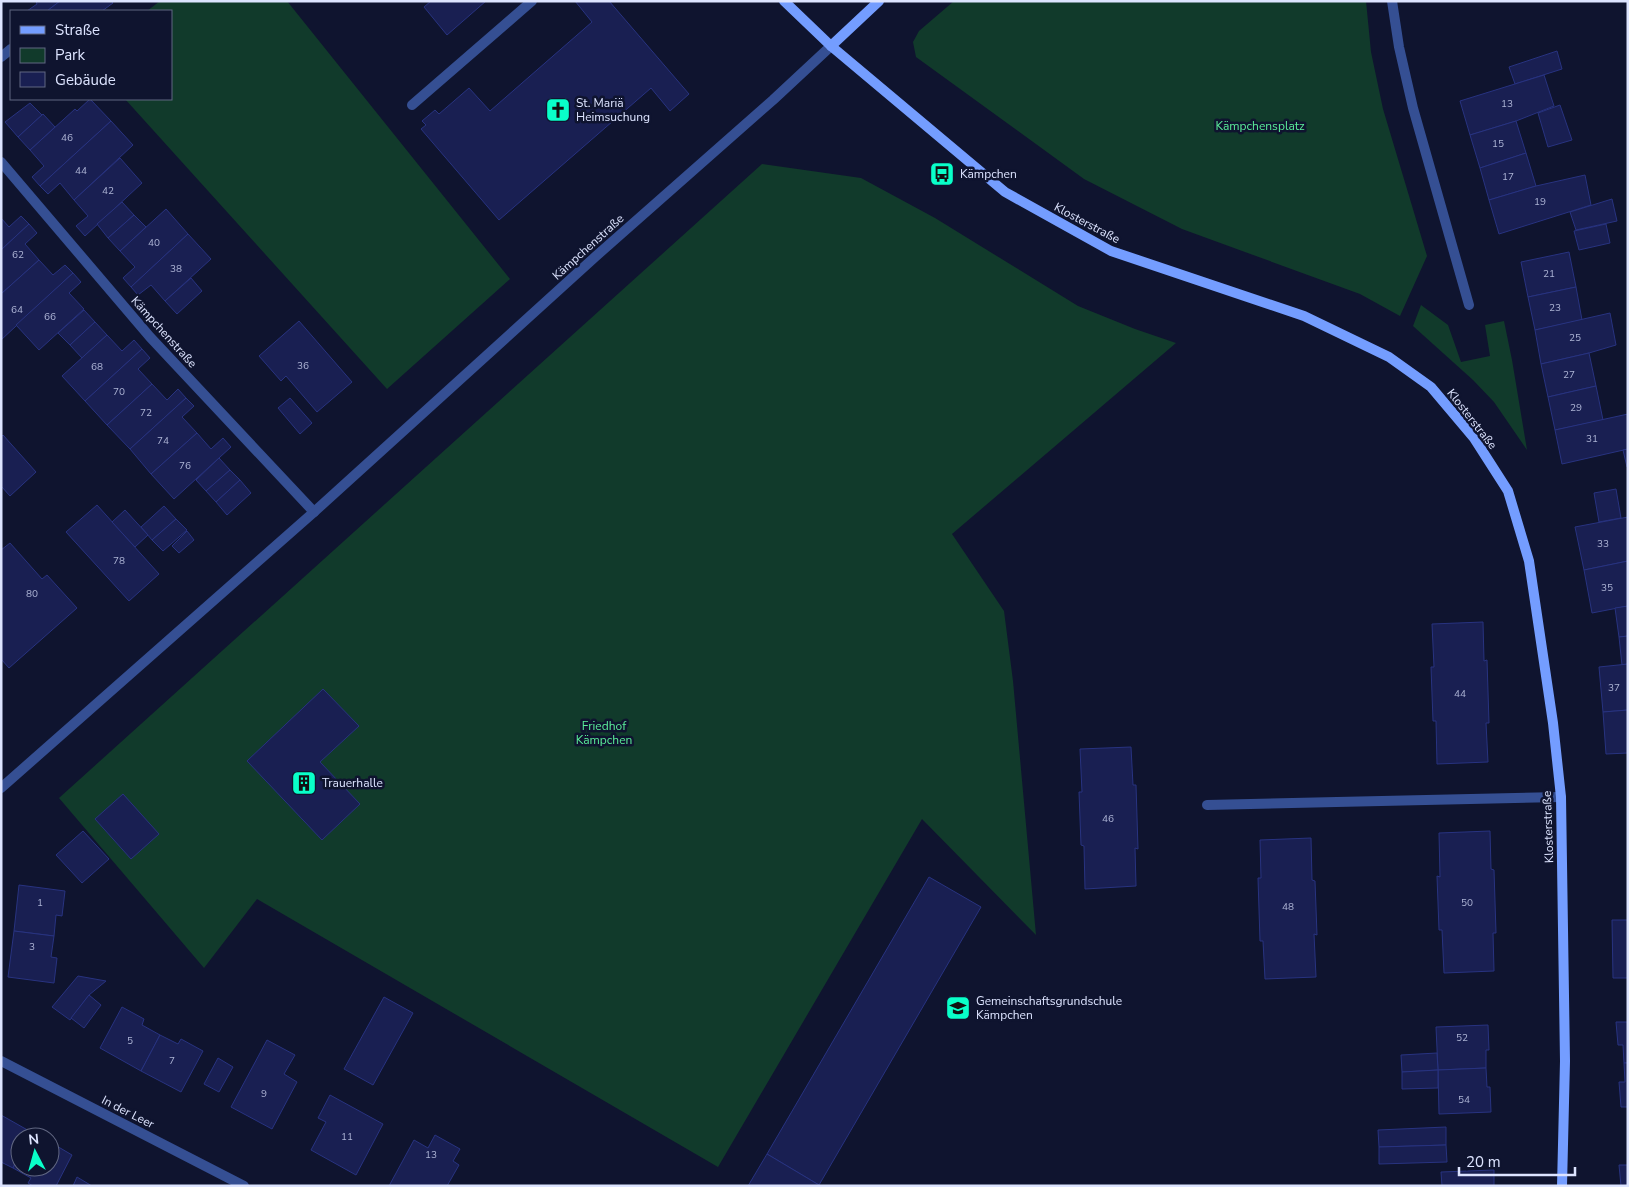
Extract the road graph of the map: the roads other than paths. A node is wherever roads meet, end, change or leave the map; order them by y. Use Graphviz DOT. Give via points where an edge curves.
graph roads {
  1 [pos="532,1"];
  2 [pos="784,1"];
  3 [pos="879,1"];
  4 [pos="1404,1"];
  5 [pos="1392,2"];
  6 [pos="831,46"];
  7 [pos="412,106"];
  8 [pos="1,162"];
  9 [pos="1469,305"];
  10 [pos="314,512"];
  11 [pos="1,788"];
  12 [pos="1561,797"];
  13 [pos="1207,805"];
  14 [pos="1,1061"];
  15 [pos="244,1186"];
  16 [pos="1562,1186"];
  1 -- 7 [label="street"];
  2 -- 6 [label="main road, Klosterstraße"];
  3 -- 6 [label="main road, Kämpchenstraße"];
  4 -- 5 [label="street"];
  5 -- 9 [label="street" via="1413,108"];
  6 -- 10 [label="street, Kämpchenstraße"];
  6 -- 12 [label="main road, Klosterstraße" via="1005,192 1111,251 1304,316 1389,357 1430,387 1474,438 1508,491 1529,562"];
  8 -- 10 [label="street, Kämpchenstraße" via="150,337"];
  10 -- 11 [label="street, Kämpchenstraße"];
  12 -- 13 [label="street"];
  12 -- 16 [label="main road, Klosterstraße" via="1565,1061"];
  14 -- 15 [label="street, In der Leer"];
}
